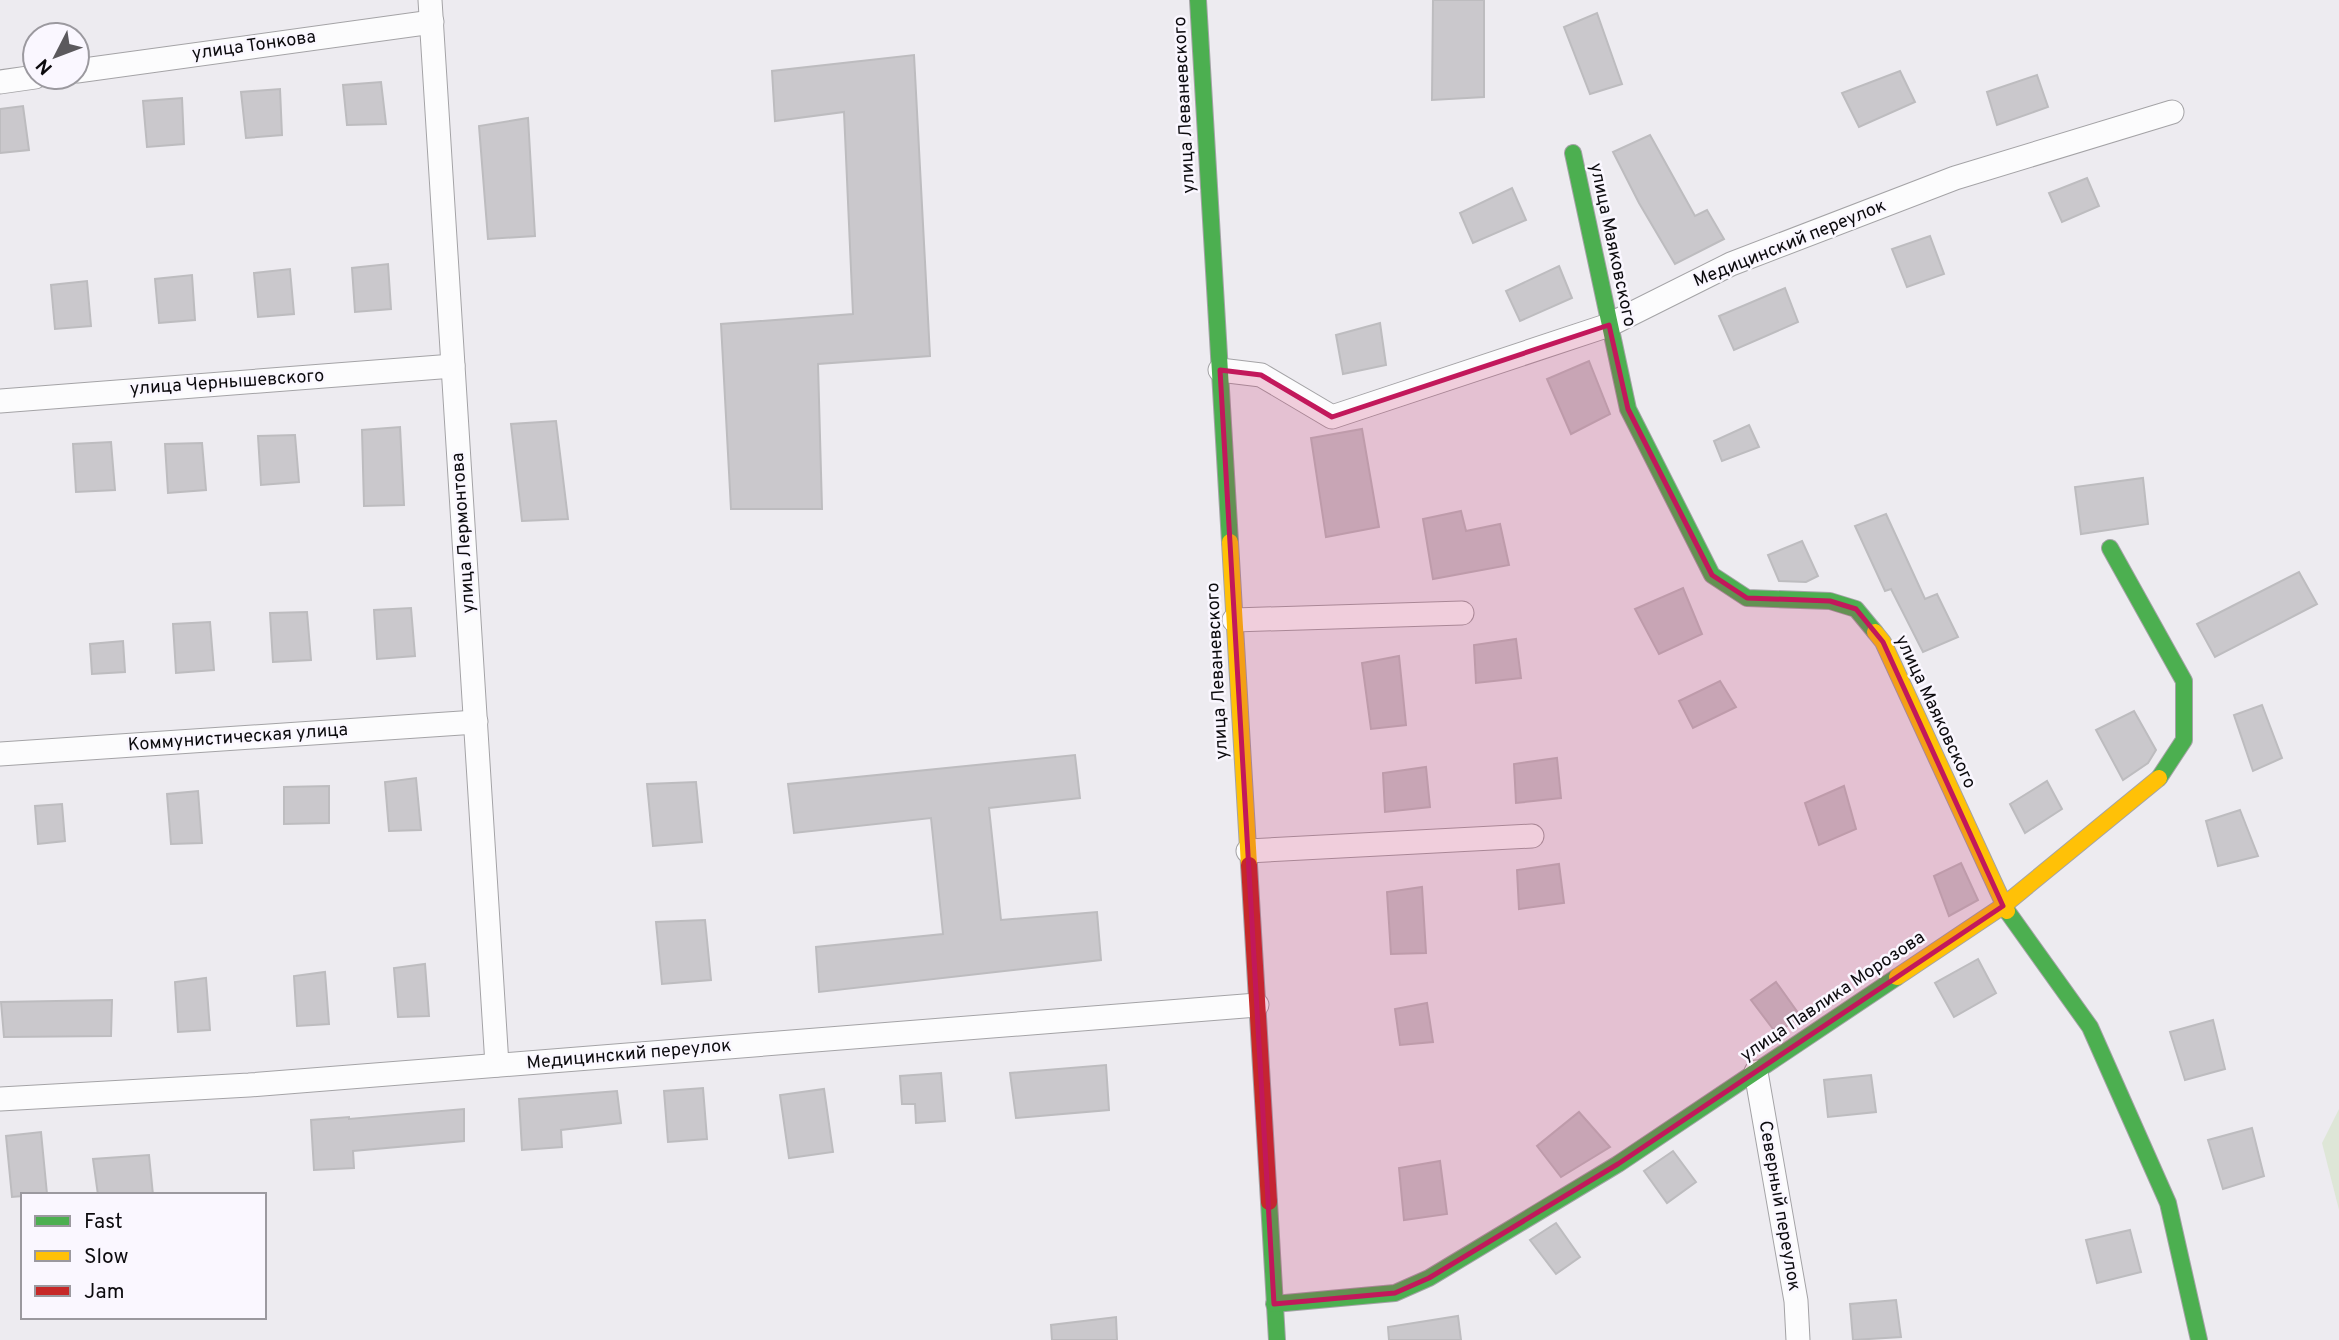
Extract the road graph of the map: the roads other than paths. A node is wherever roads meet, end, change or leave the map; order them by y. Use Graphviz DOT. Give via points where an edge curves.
graph roads {
  1 [pos="1198,0"];
  2 [pos="431,11"];
  3 [pos="91,69"];
  4 [pos="21,79"];
  5 [pos="0,82"];
  6 [pos="2172,113"];
  7 [pos="1573,153"];
  8 [pos="1609,325"];
  9 [pos="453,366"];
  10 [pos="1220,370"];
  11 [pos="0,401"];
  12 [pos="2110,548"];
  13 [pos="1462,613"];
  14 [pos="1234,620"];
  15 [pos="476,722"];
  16 [pos="0,754"];
  17 [pos="1532,836"];
  18 [pos="1248,851"];
  19 [pos="2003,906"];
  20 [pos="1257,1005"];
  21 [pos="497,1065"];
  22 [pos="1756,1072"];
  23 [pos="0,1099"];
  24 [pos="1275,1304"];
  25 [pos="1277,1340"];
  26 [pos="1798,1340"];
  27 [pos="2199,1340"];
  1 -- 10 [label="street, улица Леваневского"];
  2 -- 3 [label="street, улица Тонкова"];
  2 -- 9 [label="street, улица Лермонтова"];
  4 -- 5 [label="street"];
  6 -- 8 [label="street, Медицинский переулок" via="1955,178 1731,264"];
  7 -- 8 [label="street, улица Маяковского"];
  8 -- 10 [label="street, Медицинский переулок" via="1332,417 1262,375"];
  8 -- 19 [label="street, улица Маяковского" via="1628,410 1712,575 1747,598 1830,601 1856,610 1883,642"];
  9 -- 11 [label="street, улица Чернышевского"];
  9 -- 15 [label="street, улица Лермонтова"];
  10 -- 14 [label="street, улица Леваневского"];
  12 -- 19 [label="street, улица Павлика Морозова" via="2184,681 2184,740 2162,775"];
  13 -- 14 [label="street"];
  14 -- 18 [label="street, улица Леваневского"];
  15 -- 16 [label="street, Коммунистическая улица"];
  15 -- 21 [label="street, улица Лермонтова"];
  17 -- 18 [label="street"];
  18 -- 20 [label="street, улица Леваневского"];
  19 -- 22 [label="street, улица Павлика Морозова"];
  19 -- 27 [label="street, улица Маяковского" via="2090,1027 2168,1203"];
  20 -- 21 [label="street, Медицинский переулок"];
  20 -- 24 [label="street, улица Леваневского"];
  21 -- 23 [label="street, Медицинский переулок"];
  22 -- 24 [label="street, улица Павлика Морозова" via="1618,1164 1429,1278 1395,1293"];
  22 -- 26 [label="street, Северный переулок" via="1796,1301"];
  24 -- 25 [label="street, улица Леваневского"];
}
